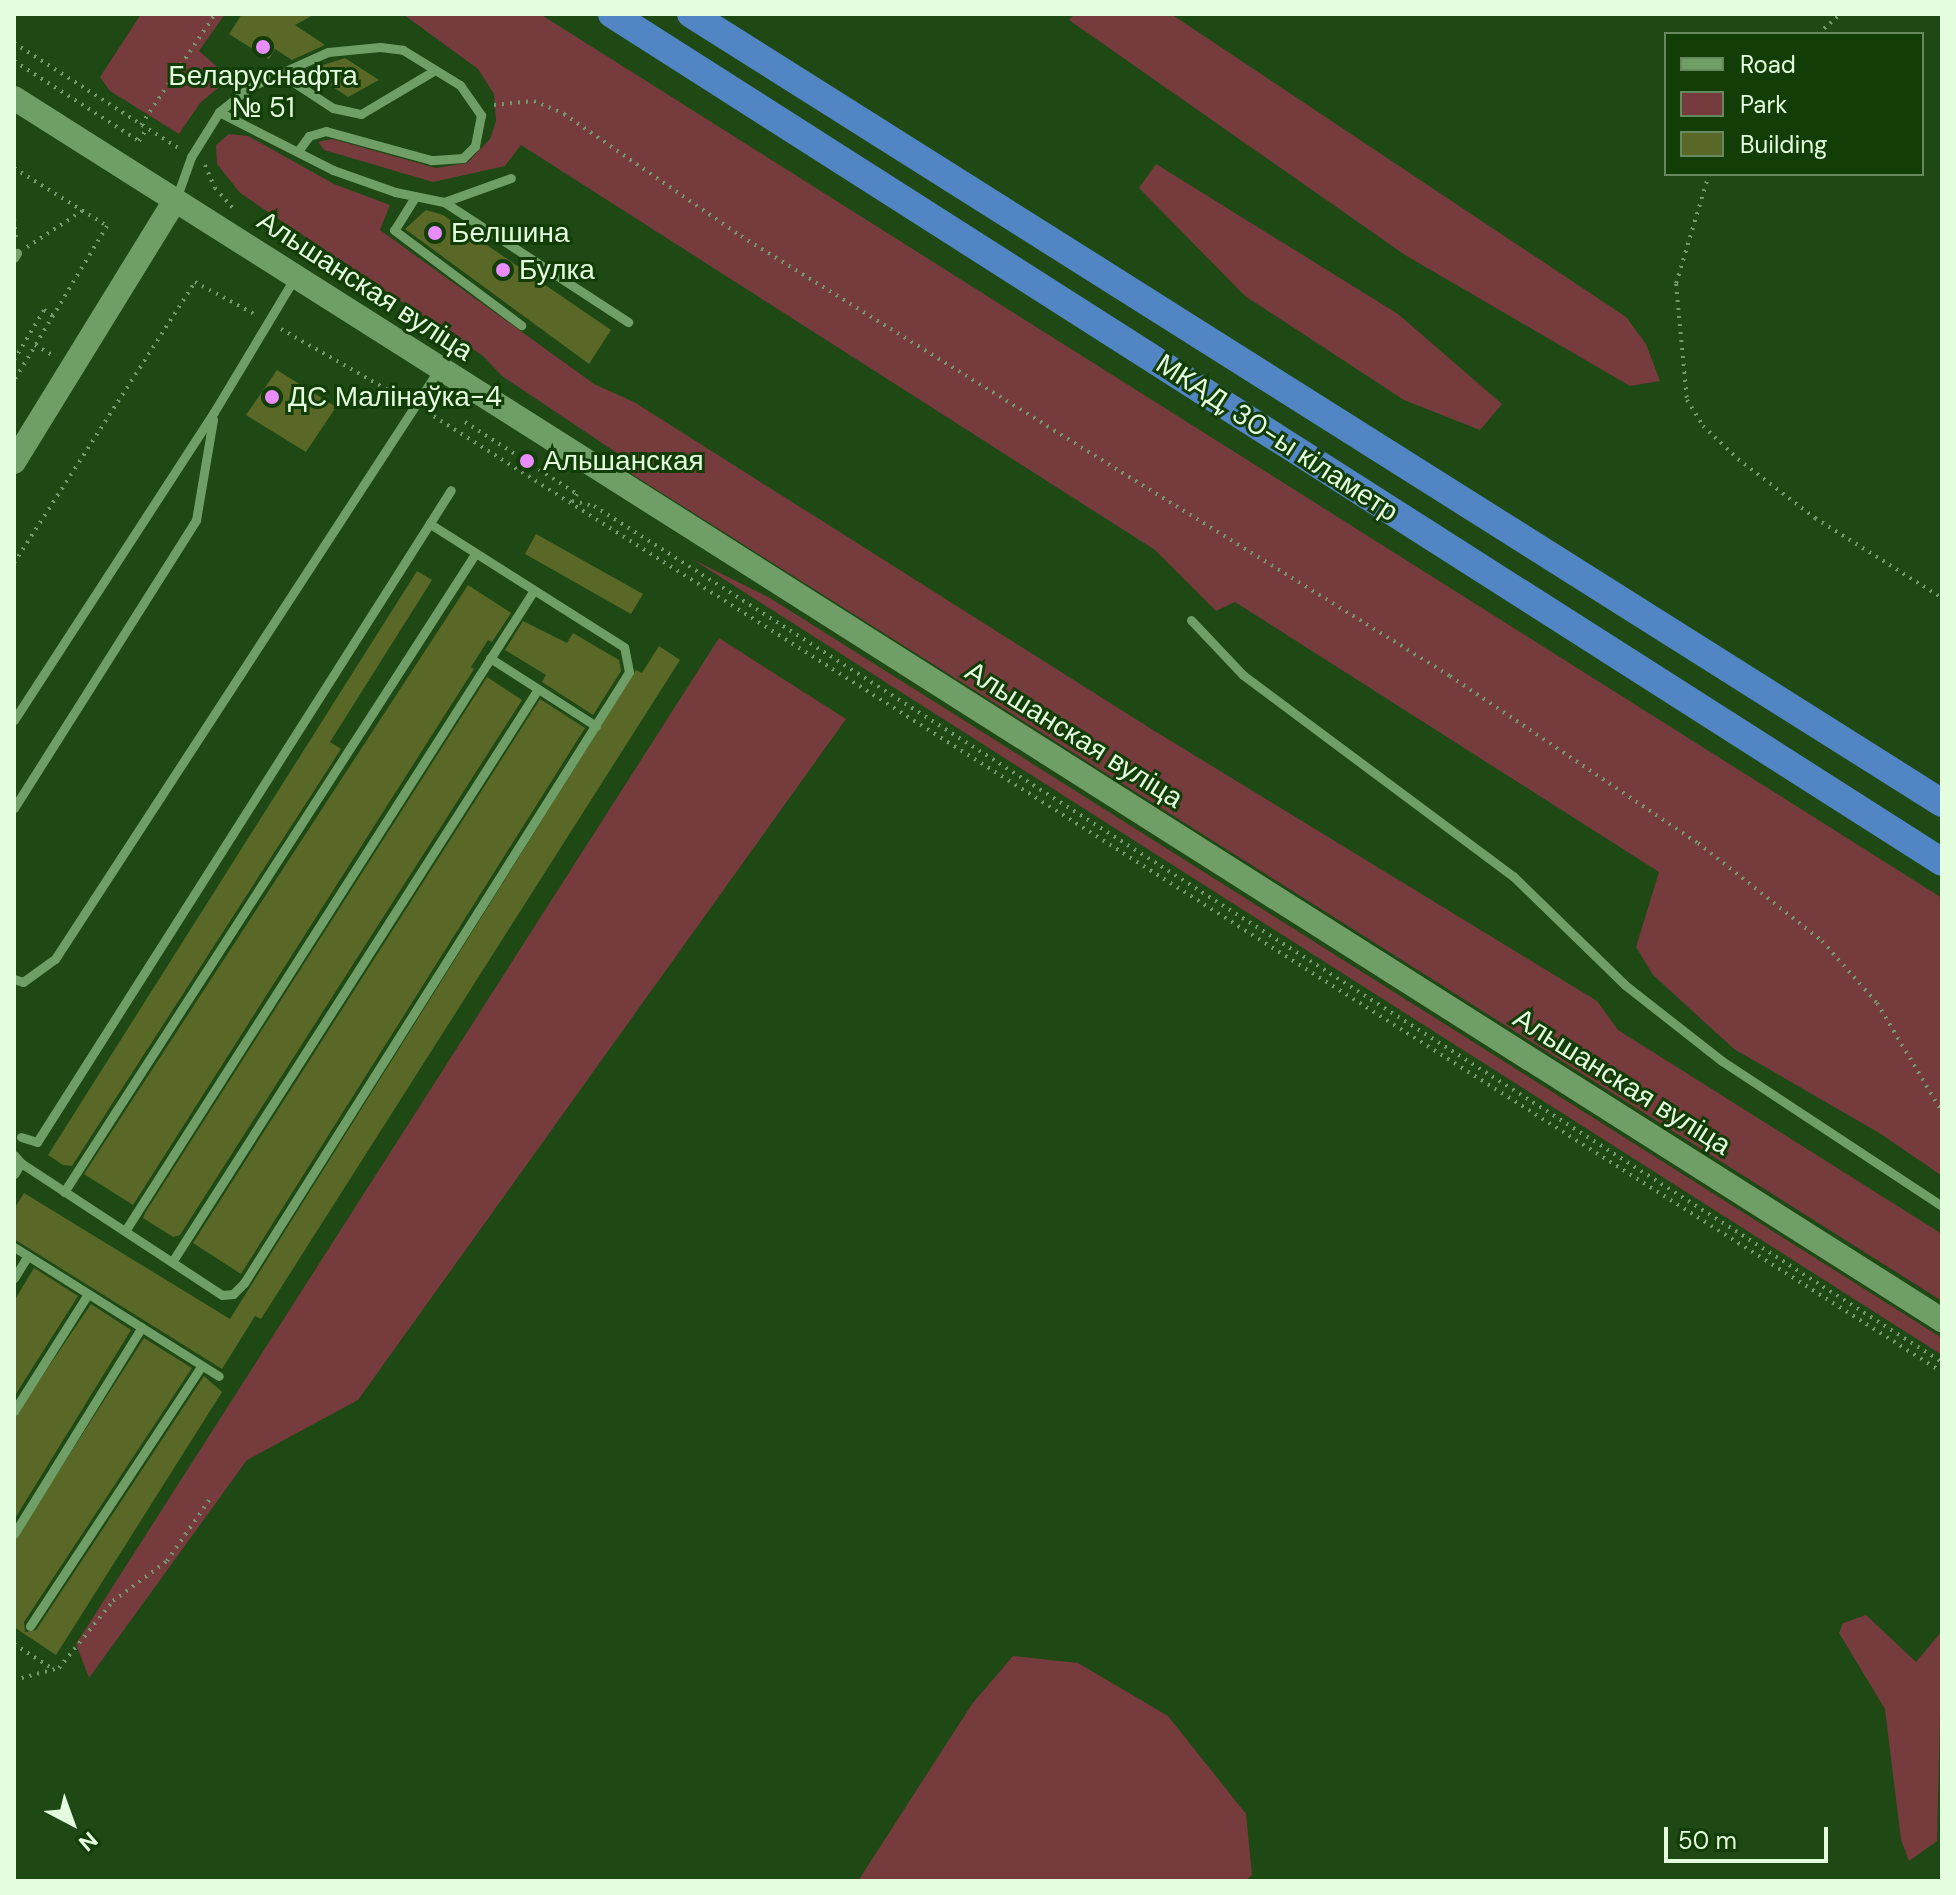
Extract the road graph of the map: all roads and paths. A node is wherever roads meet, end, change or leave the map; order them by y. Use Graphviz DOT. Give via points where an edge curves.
graph roads {
  1 [pos="215,14"];
  2 [pos="612,14"];
  3 [pos="691,14"];
  4 [pos="1840,14"];
  5 [pos="1820,32"];
  6 [pos="14,43"];
  7 [pos="14,61"];
  8 [pos="435,70"];
  9 [pos="281,74"];
  10 [pos="14,98"];
  11 [pos="477,107"];
  12 [pos="219,112"];
  13 [pos="147,128"];
  14 [pos="299,150"];
  15 [pos="14,168"];
  16 [pos="1708,176"];
  17 [pos="511,178"];
  18 [pos="415,197"];
  19 [pos="174,202"];
  20 [pos="444,202"];
  21 [pos="82,211"];
  22 [pos="14,219"];
  23 [pos="16,256"];
  24 [pos="295,277"];
  25 [pos="53,316"];
  26 [pos="267,321"];
  27 [pos="628,322"];
  28 [pos="521,325"];
  29 [pos="14,360"];
  30 [pos="439,369"];
  31 [pos="16,371"];
  32 [pos="14,381"];
  33 [pos="417,407"];
  34 [pos="214,412"];
  35 [pos="465,422"];
  36 [pos="14,462"];
  37 [pos="451,490"];
  38 [pos="572,501"];
  39 [pos="430,524"];
  40 [pos="475,554"];
  41 [pos="14,563"];
  42 [pos="534,590"];
  43 [pos="1942,598"];
  44 [pos="1191,620"];
  45 [pos="490,658"];
  46 [pos="538,689"];
  47 [pos="14,720"];
  48 [pos="596,726"];
  49 [pos="1942,803"];
  50 [pos="14,808"];
  51 [pos="1942,862"];
  52 [pos="14,979"];
  53 [pos="1942,1112"];
  54 [pos="21,1137"];
  55 [pos="18,1159"];
  56 [pos="14,1174"];
  57 [pos="64,1192"];
  58 [pos="1942,1206"];
  59 [pos="125,1231"];
  60 [pos="14,1247"];
  61 [pos="28,1256"];
  62 [pos="172,1262"];
  63 [pos="14,1278"];
  64 [pos="88,1294"];
  65 [pos="1942,1320"];
  66 [pos="142,1327"];
  67 [pos="1942,1362"];
  68 [pos="201,1367"];
  69 [pos="1942,1372"];
  70 [pos="219,1376"];
  71 [pos="14,1411"];
  72 [pos="210,1499"];
  73 [pos="14,1534"];
  74 [pos="30,1626"];
  75 [pos="14,1644"];
  76 [pos="53,1669"];
  77 [pos="14,1680"];
  1 -- 6 [label="path" via="141,125"];
  2 -- 51 [label="highway, МКАД, 30-ы кіламетр"];
  3 -- 49 [label="highway, МКАД, 30-ы кіламетр"];
  4 -- 5 [label="path"];
  7 -- 13 [label="path" via="139,141"];
  8 -- 9 [label="lane" via="403,50 358,47 328,52"];
  8 -- 9 [label="lane" via="361,114 333,108"];
  8 -- 11 [label="lane" via="460,85"];
  9 -- 12 [label="lane" via="250,87"];
  10 -- 19 [label="main road, Альшанская вуліца"];
  11 -- 14 [label="lane" via="480,131 463,158 431,160 326,131 309,136"];
  11 -- 53 [label="path" via="534,101 564,114 741,236 1437,667 1698,843 1822,941 1877,1003"];
  12 -- 14 [label="lane"];
  12 -- 19 [label="lane" via="191,157"];
  14 -- 18 [label="lane" via="333,170"];
  15 -- 21 [label="path"];
  16 -- 43 [label="path" via="1676,284 1687,400 1703,426 1738,459 1815,518"];
  17 -- 20 [label="lane"];
  18 -- 20 [label="lane"];
  18 -- 28 [label="lane" via="394,230"];
  19 -- 24 [label="main road, Альшанская вуліца"];
  19 -- 36 [label="main road"];
  20 -- 27 [label="lane"];
  21 -- 23 [label="path"];
  21 -- 25 [label="path" via="107,226"];
  22 -- 23 [label="path"];
  24 -- 26 [label="lane"];
  24 -- 30 [label="main road, Альшанская вуліца"];
  25 -- 29 [label="path" via="44,310"];
  25 -- 31 [label="path"];
  26 -- 33 [label="path"];
  26 -- 34 [label="lane"];
  26 -- 41 [label="path" via="195,282"];
  30 -- 33 [label="lane"];
  30 -- 65 [label="main road, Альшанская вуліца"];
  31 -- 32 [label="path"];
  33 -- 38 [label="path"];
  33 -- 52 [label="lane" via="55,959 23,982"];
  34 -- 47 [label="lane"];
  34 -- 50 [label="lane" via="196,520"];
  35 -- 38 [label="path" via="577,494"];
  37 -- 39 [label="lane"];
  38 -- 67 [label="path" via="594,506"];
  38 -- 69 [label="path"];
  39 -- 40 [label="lane"];
  39 -- 54 [label="lane" via="37,1142"];
  40 -- 42 [label="lane"];
  40 -- 57 [label="lane"];
  42 -- 45 [label="lane"];
  42 -- 48 [label="lane" via="624,647 629,672"];
  44 -- 58 [label="lane" via="1243,675 1513,876 1625,985 1709,1052"];
  45 -- 46 [label="lane"];
  45 -- 59 [label="lane"];
  46 -- 48 [label="lane"];
  46 -- 62 [label="lane"];
  48 -- 62 [label="lane" via="244,1283 233,1294 222,1295"];
  55 -- 56 [label="lane"];
  55 -- 57 [label="lane"];
  57 -- 59 [label="lane"];
  59 -- 62 [label="lane"];
  60 -- 61 [label="lane"];
  61 -- 63 [label="lane"];
  61 -- 64 [label="lane"];
  64 -- 66 [label="lane"];
  64 -- 71 [label="lane"];
  66 -- 68 [label="lane"];
  66 -- 73 [label="lane"];
  68 -- 70 [label="lane"];
  68 -- 74 [label="lane"];
  72 -- 76 [label="path" via="167,1561 113,1601 68,1659"];
  75 -- 76 [label="path"];
  76 -- 77 [label="path"];
}
